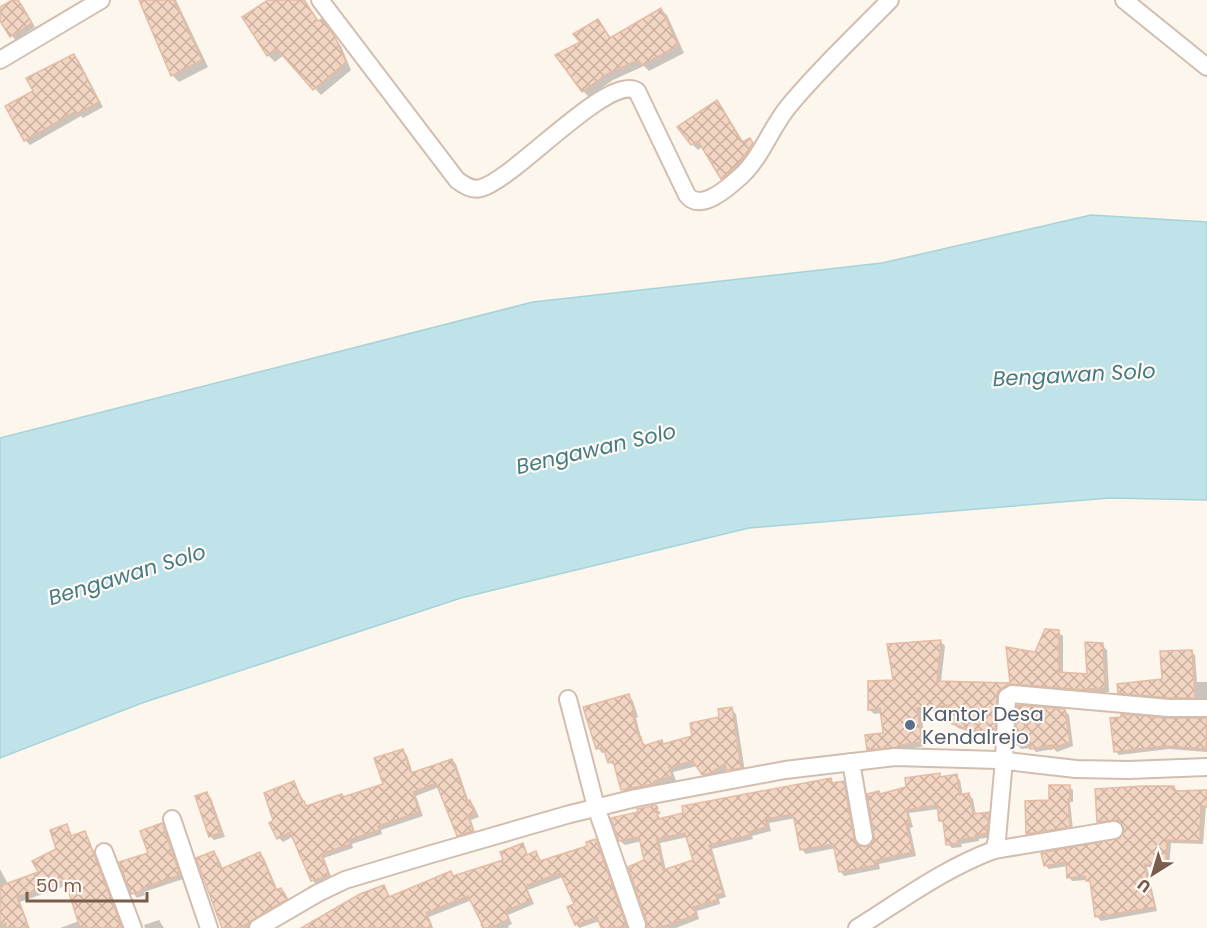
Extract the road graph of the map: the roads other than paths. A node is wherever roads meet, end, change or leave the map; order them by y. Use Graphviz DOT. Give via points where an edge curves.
graph roads {
  1 [pos="101,0"];
  2 [pos="320,0"];
  3 [pos="890,0"];
  4 [pos="1124,0"];
  5 [pos="0,60"];
  6 [pos="1207,67"];
  7 [pos="568,699"];
  8 [pos="1207,708"];
  9 [pos="1005,760"];
  10 [pos="851,762"];
  11 [pos="1207,767"];
  12 [pos="596,807"];
  13 [pos="172,819"];
  14 [pos="1114,830"];
  15 [pos="864,837"];
  16 [pos="994,850"];
  17 [pos="104,852"];
  18 [pos="637,925"];
  19 [pos="133,928"];
  20 [pos="209,928"];
  21 [pos="258,928"];
  22 [pos="857,928"];
  1 -- 5 [label="street"];
  2 -- 3 [label="street" via="467,188 480,189 498,181 589,107 626,87 637,91 687,195 698,203 707,201 740,176 816,74"];
  4 -- 6 [label="street"];
  7 -- 12 [label="street"];
  8 -- 9 [label="street" via="1012,694 1007,697"];
  9 -- 10 [label="street" via="895,757"];
  9 -- 11 [label="street" via="1076,769"];
  9 -- 16 [label="street"];
  10 -- 12 [label="street" via="785,770"];
  10 -- 15 [label="street"];
  12 -- 18 [label="street"];
  12 -- 21 [label="street" via="345,880"];
  13 -- 20 [label="street"];
  14 -- 16 [label="street"];
  16 -- 22 [label="street" via="940,875"];
  17 -- 19 [label="street"];
}
